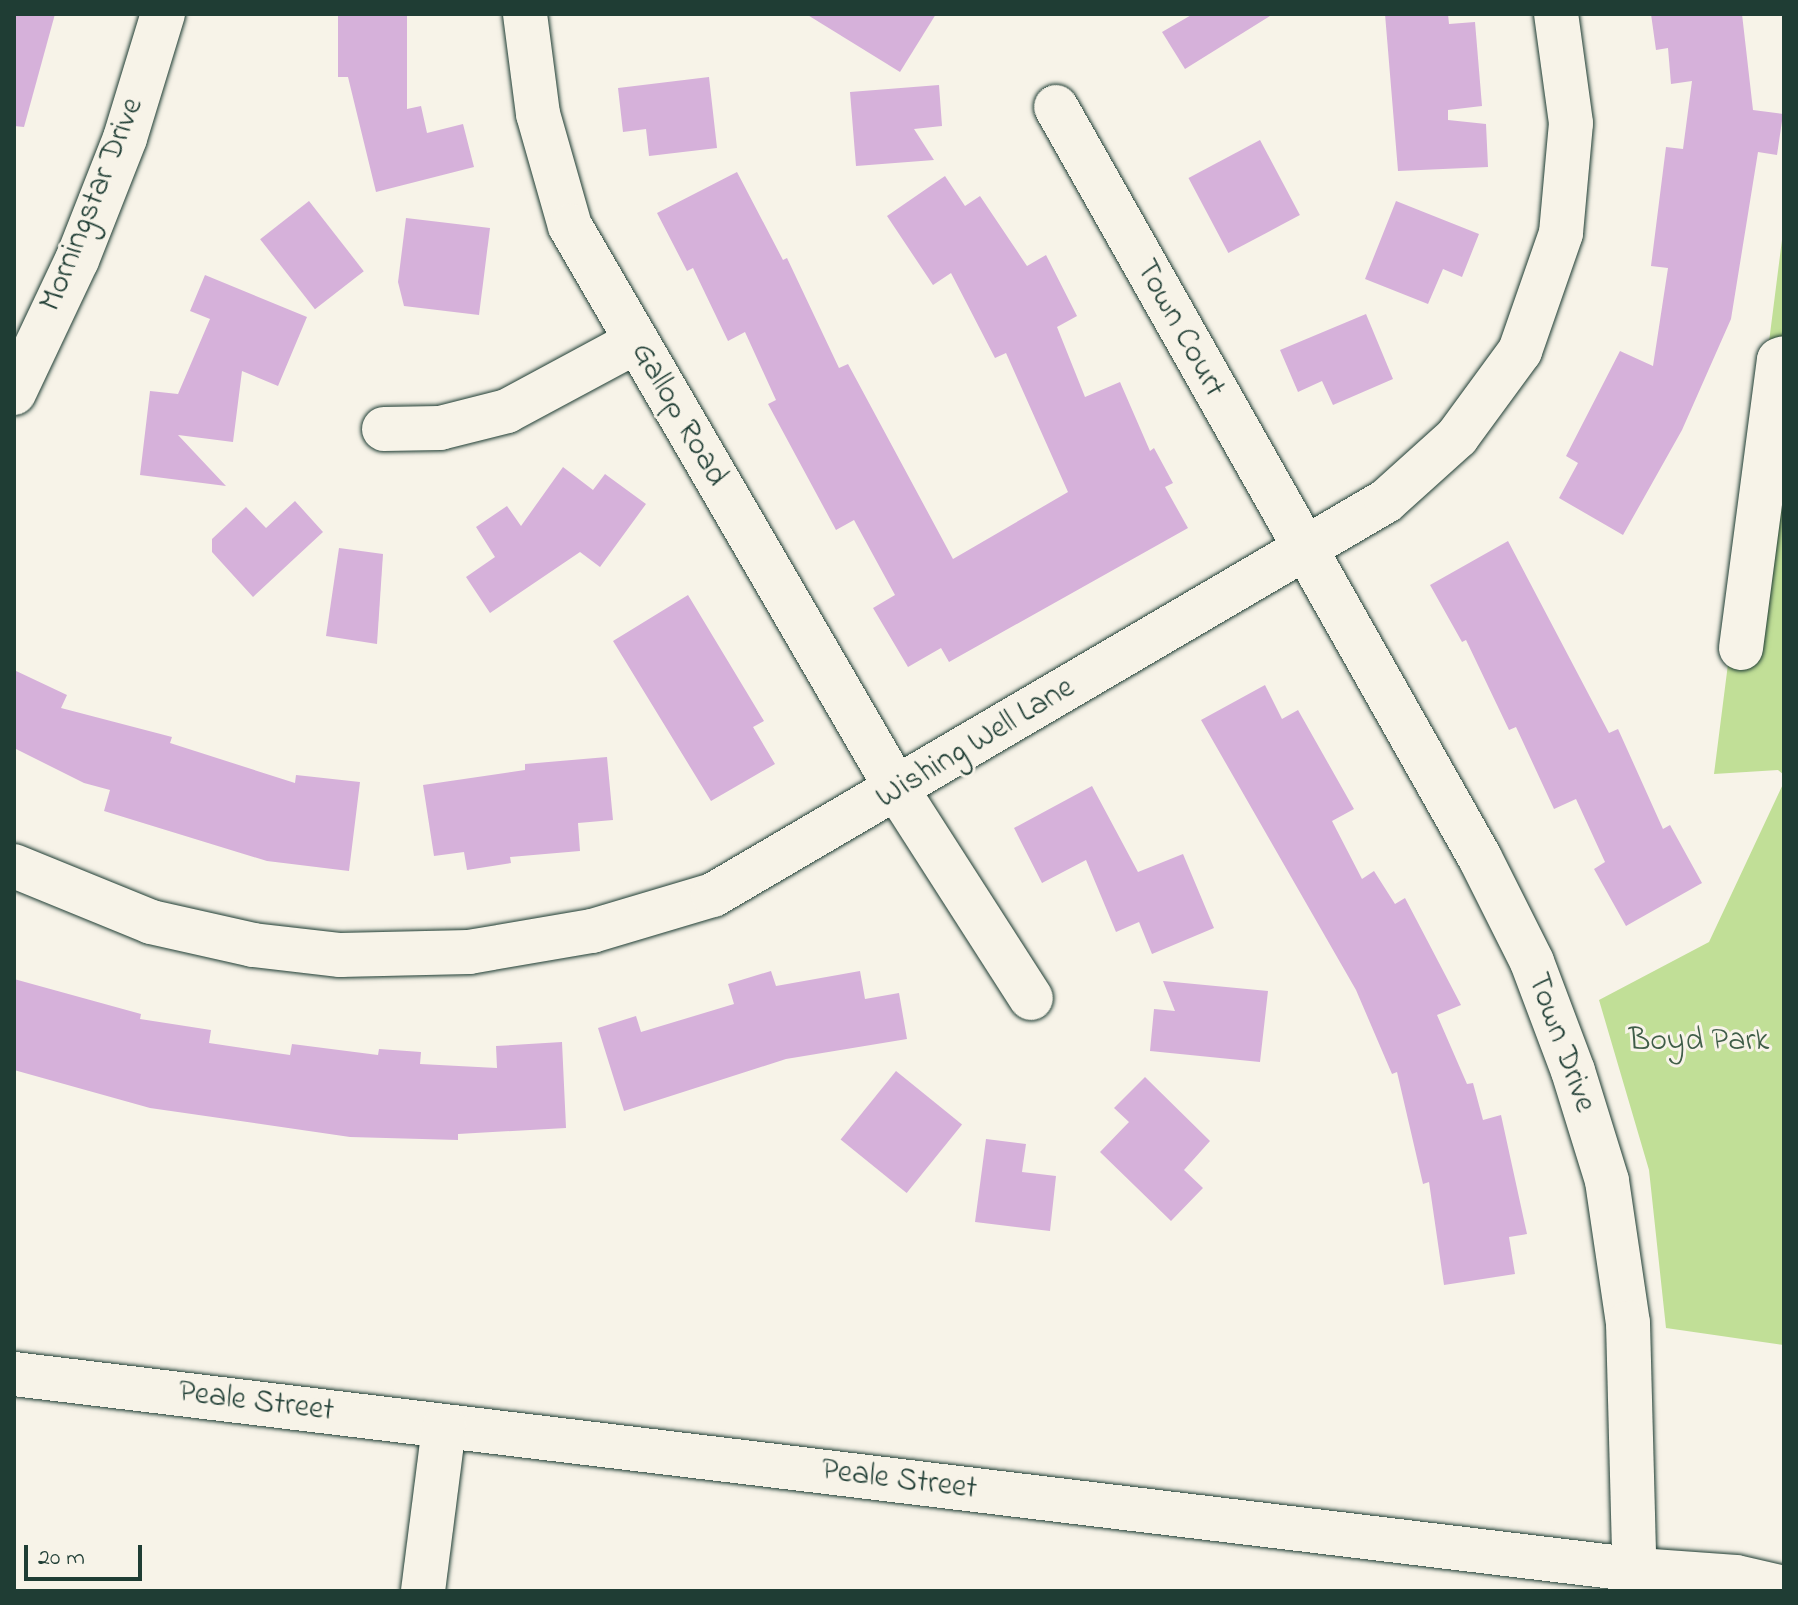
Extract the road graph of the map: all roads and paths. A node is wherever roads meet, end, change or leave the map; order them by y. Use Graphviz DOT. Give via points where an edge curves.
graph roads {
  1 [pos="163,14"];
  2 [pos="525,14"];
  3 [pos="1556,14"];
  4 [pos="1056,107"];
  5 [pos="635,342"];
  6 [pos="1784,358"];
  7 [pos="14,393"];
  8 [pos="384,429"];
  9 [pos="1302,550"];
  10 [pos="1741,648"];
  11 [pos="898,791"];
  12 [pos="14,866"];
  13 [pos="1031,998"];
  14 [pos="14,1374"];
  15 [pos="444,1426"];
  16 [pos="1636,1581"];
  17 [pos="1784,1588"];
  18 [pos="423,1591"];
  1 -- 7 [label="street, Morningstar Drive" via="125,138 77,260"];
  2 -- 5 [label="street, Gallop Road" via="538,114 570,226"];
  3 -- 9 [label="street, Wishing Well Lane" via="1571,123 1561,233 1520,351 1457,437 1386,501"];
  4 -- 9 [label="street, Town Court"];
  5 -- 8 [label="street" via="507,411 440,428"];
  5 -- 11 [label="street, Gallop Road"];
  6 -- 10 [label="street" via="1779,360"];
  9 -- 11 [label="street, Wishing Well Lane"];
  9 -- 16 [label="street, Town Drive" via="1480,858 1532,962 1573,1071 1607,1181 1628,1323"];
  11 -- 12 [label="street, Wishing Well Lane" via="713,895 592,931 469,952 340,955 253,945 151,922"];
  11 -- 13 [label="street, Gallop Road"];
  14 -- 15 [label="street, Peale Street"];
  15 -- 16 [label="street, Peale Street"];
  15 -- 18 [label="street"];
  16 -- 17 [label="street, Peale Street" via="1736,1577"];
}
